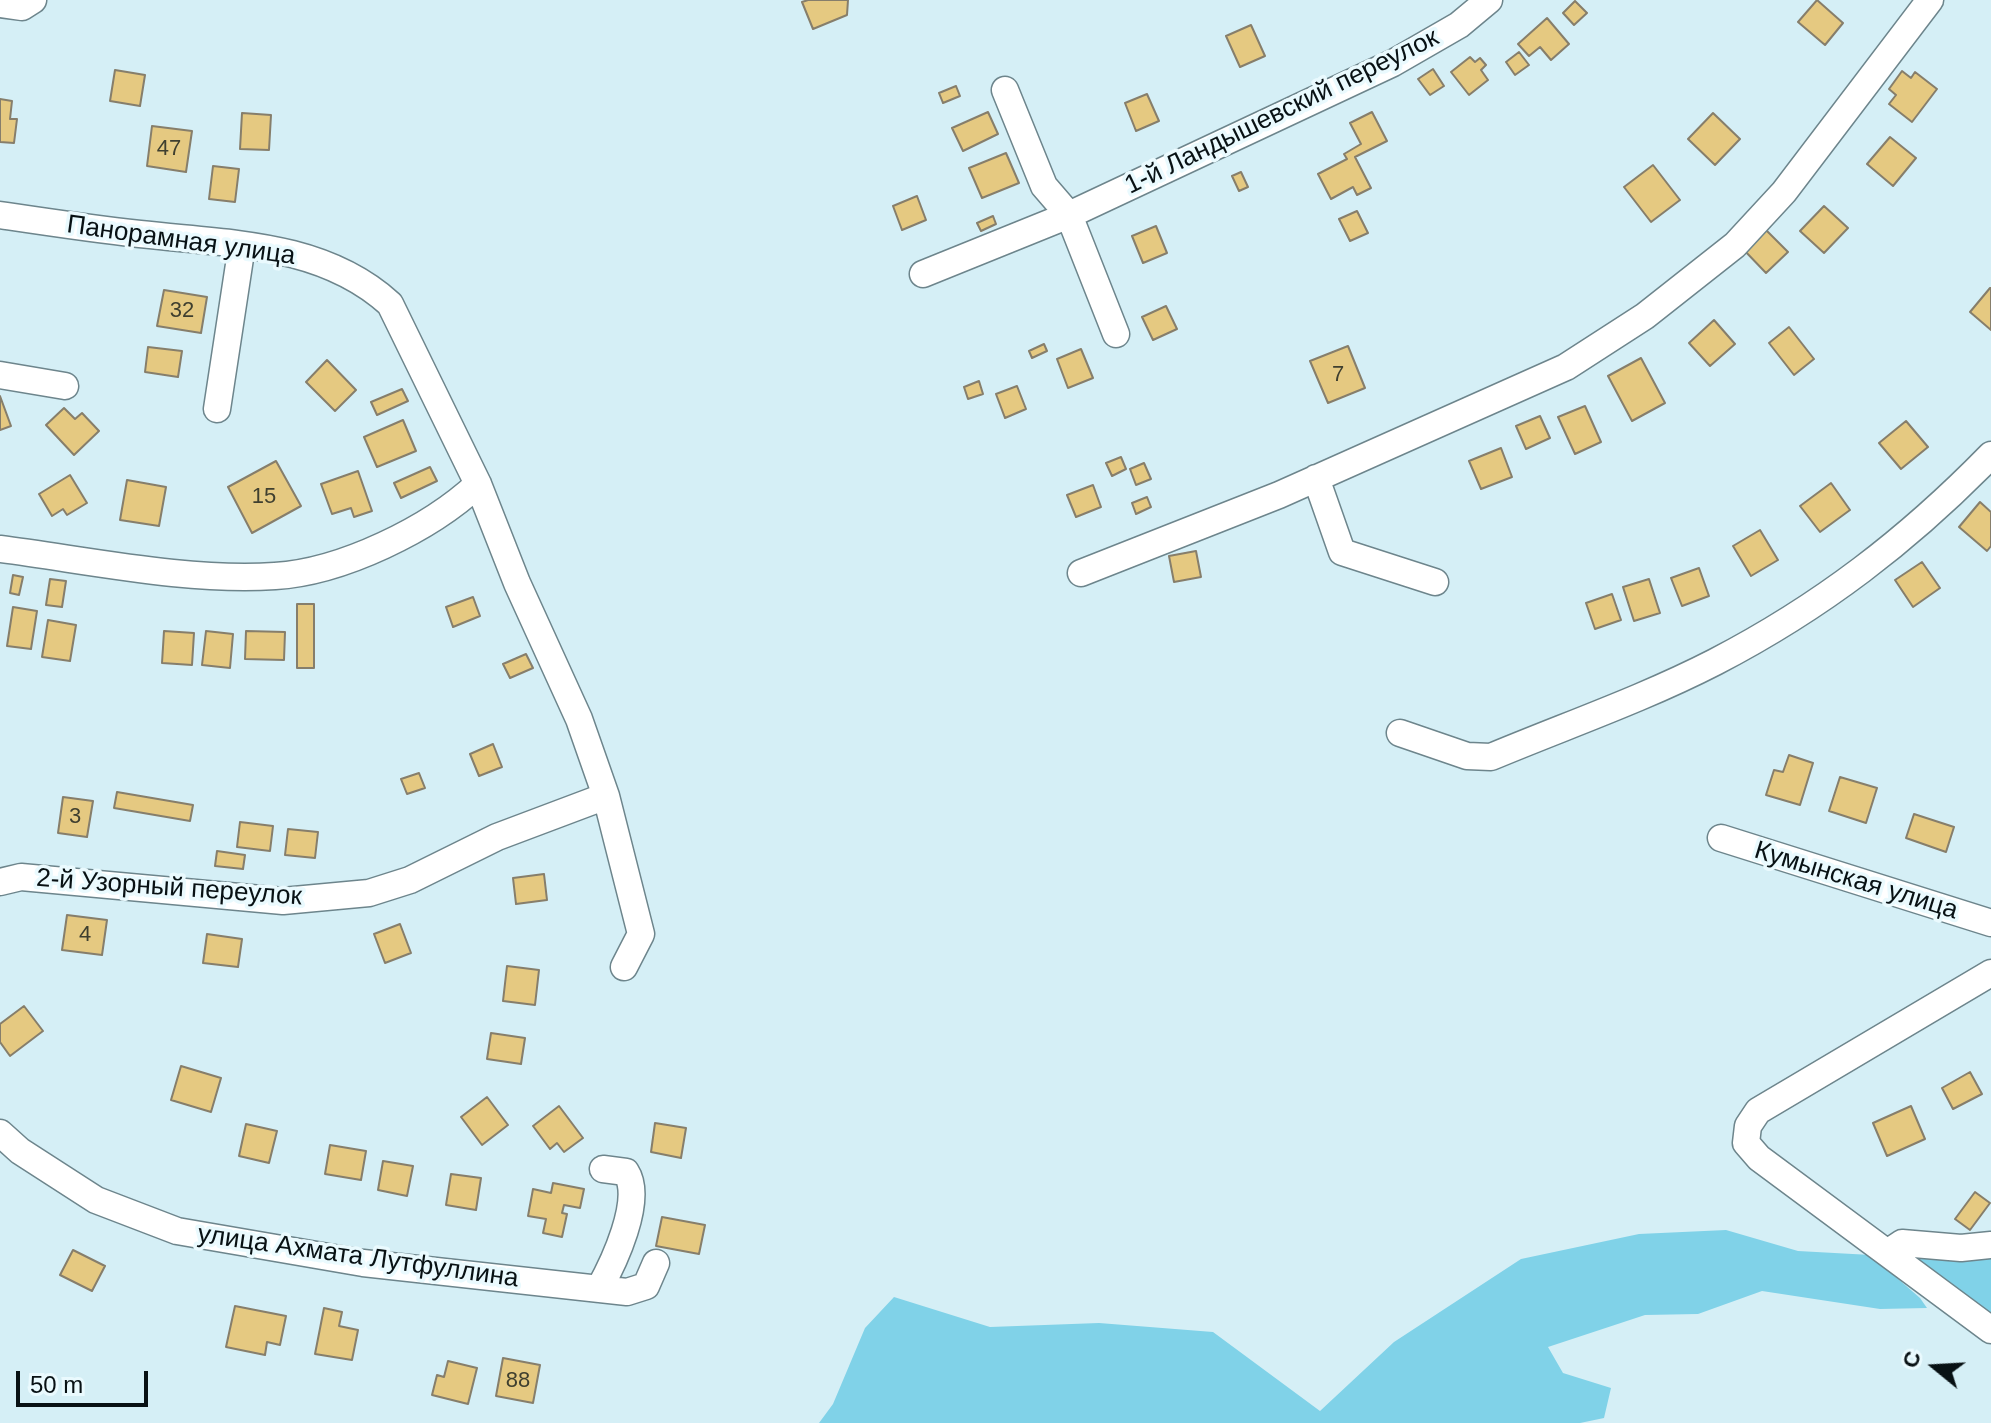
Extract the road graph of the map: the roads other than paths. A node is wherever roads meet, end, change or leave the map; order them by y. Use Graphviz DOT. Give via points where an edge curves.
graph roads {
  1 [pos="33,0"];
  2 [pos="1489,0"];
  3 [pos="1930,0"];
  4 [pos="0,4"];
  5 [pos="1005,90"];
  6 [pos="0,215"];
  7 [pos="1069,215"];
  8 [pos="242,245"];
  9 [pos="923,274"];
  10 [pos="1116,334"];
  11 [pos="0,375"];
  12 [pos="65,386"];
  13 [pos="217,409"];
  14 [pos="1991,455"];
  15 [pos="1316,478"];
  16 [pos="478,484"];
  17 [pos="0,549"];
  18 [pos="1081,573"];
  19 [pos="1435,582"];
  20 [pos="1400,733"];
  21 [pos="606,796"];
  22 [pos="1721,838"];
  23 [pos="0,882"];
  24 [pos="1991,923"];
  25 [pos="624,967"];
  26 [pos="1991,973"];
  27 [pos="0,1133"];
  28 [pos="603,1169"];
  29 [pos="1991,1245"];
  30 [pos="1887,1253"];
  31 [pos="656,1263"];
  32 [pos="599,1289"];
  33 [pos="1991,1330"];
  1 -- 4 [label="street" via="22,7"];
  2 -- 7 [label="street, 1-й Ландышевский переулок" via="1459,25 1393,63"];
  3 -- 15 [label="street" via="1784,192 1691,283 1566,367"];
  5 -- 7 [label="street" via="1044,186"];
  6 -- 8 [label="street, Панорамная улица"];
  7 -- 9 [label="street, 1-й Ландышевский переулок"];
  7 -- 10 [label="street"];
  8 -- 13 [label="street"];
  8 -- 16 [label="street, Панорамная улица" via="336,267 390,304"];
  11 -- 12 [label="street"];
  14 -- 20 [label="street" via="1879,560 1714,662 1491,757 1467,756"];
  15 -- 18 [label="street"];
  15 -- 19 [label="street" via="1342,552"];
  16 -- 17 [label="street" via="395,541 330,565 275,576 179,572"];
  16 -- 21 [label="street, Панорамная улица" via="579,719"];
  21 -- 23 [label="street, 2-й Узорный переулок" via="369,893 283,901 21,877"];
  21 -- 25 [label="street, Панорамная улица" via="641,934"];
  22 -- 24 [label="street, Кумынская улица"];
  26 -- 30 [label="street" via="1758,1111 1748,1126 1746,1143 1759,1158"];
  27 -- 32 [label="street, улица Ахмата Лутфуллина" via="96,1200 177,1231 363,1263"];
  28 -- 32 [label="street" via="626,1172 630,1200 621,1249"];
  29 -- 30 [label="street" via="1902,1243"];
  30 -- 33 [label="street"];
  31 -- 32 [label="street, улица Ахмата Лутфуллина" via="646,1286 627,1292"];
}
